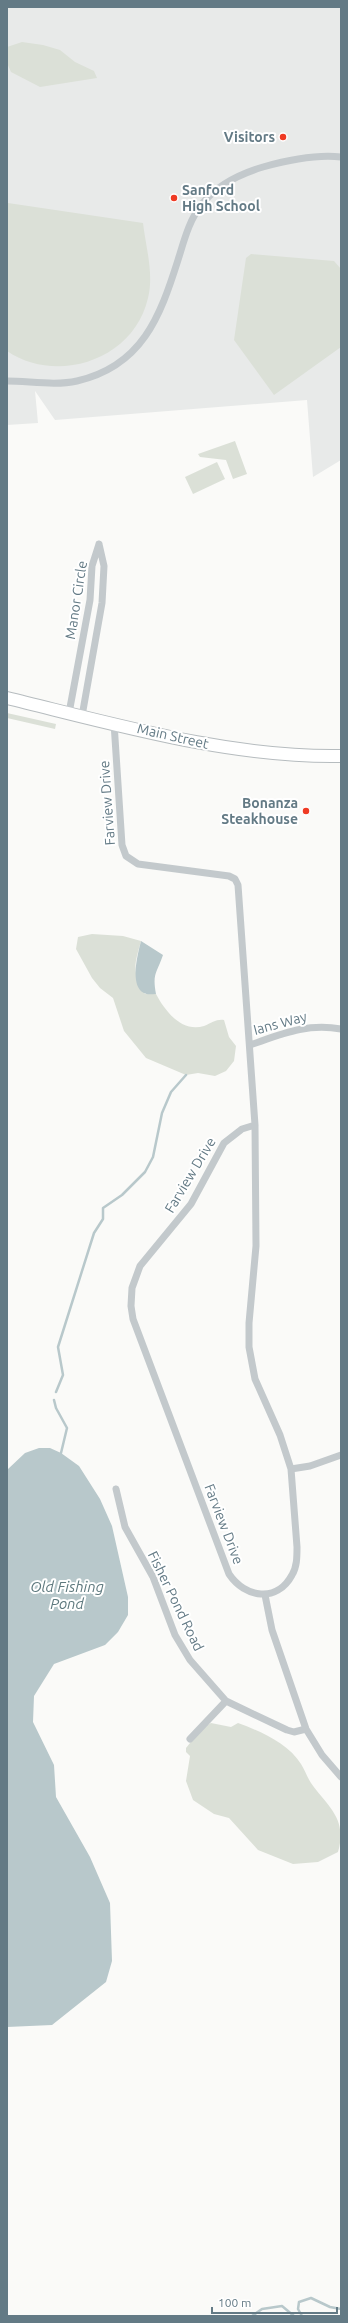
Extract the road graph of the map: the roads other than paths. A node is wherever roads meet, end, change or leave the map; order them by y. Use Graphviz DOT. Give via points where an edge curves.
graph roads {
  1 [pos="341,157"];
  2 [pos="7,381"];
  3 [pos="7,698"];
  4 [pos="69,713"];
  5 [pos="82,716"];
  6 [pos="114,723"];
  7 [pos="341,756"];
  8 [pos="341,1029"];
  9 [pos="250,1045"];
  10 [pos="255,1125"];
  11 [pos="341,1455"];
  12 [pos="291,1469"];
  13 [pos="116,1489"];
  14 [pos="265,1595"];
  15 [pos="226,1700"];
  16 [pos="306,1729"];
  17 [pos="190,1739"];
  18 [pos="341,1777"];
  1 -- 2 [label="street" via="303,158 271,165 240,176 213,192 193,219 164,304 153,326 135,349 117,364 76,381"];
  3 -- 4 [label="highway, Main Street"];
  4 -- 5 [label="highway, Main Street"];
  4 -- 5 [label="street, Manor Circle" via="90,600 92,566 99,544 104,566 102,603"];
  5 -- 6 [label="highway, Main Street"];
  6 -- 7 [label="highway, Main Street" via="228,748 295,755"];
  6 -- 9 [label="street, Farview Drive" via="122,845 126,856 138,864 229,876 237,881"];
  8 -- 9 [label="street, Ians Way" via="323,1026 304,1027"];
  9 -- 10 [label="street, Farview Drive"];
  10 -- 12 [label="street, Farview Drive" via="256,1246 249,1348 255,1379 280,1434"];
  10 -- 14 [label="street, Farview Drive" via="242,1129 224,1143 191,1204 140,1266 132,1288 131,1306 133,1319 229,1574 248,1592"];
  11 -- 12 [label="street" via="310,1466"];
  12 -- 14 [label="street, Farview Drive" via="297,1547 295,1569 284,1585"];
  13 -- 15 [label="street, Fisher Pond Road" via="125,1528 153,1577 175,1635 198,1671"];
  14 -- 16 [label="street" via="272,1630"];
  15 -- 16 [label="street, Fisher Pond Road" via="287,1730 294,1732"];
  15 -- 17 [label="street"];
  16 -- 18 [label="street" via="322,1755"];
}
